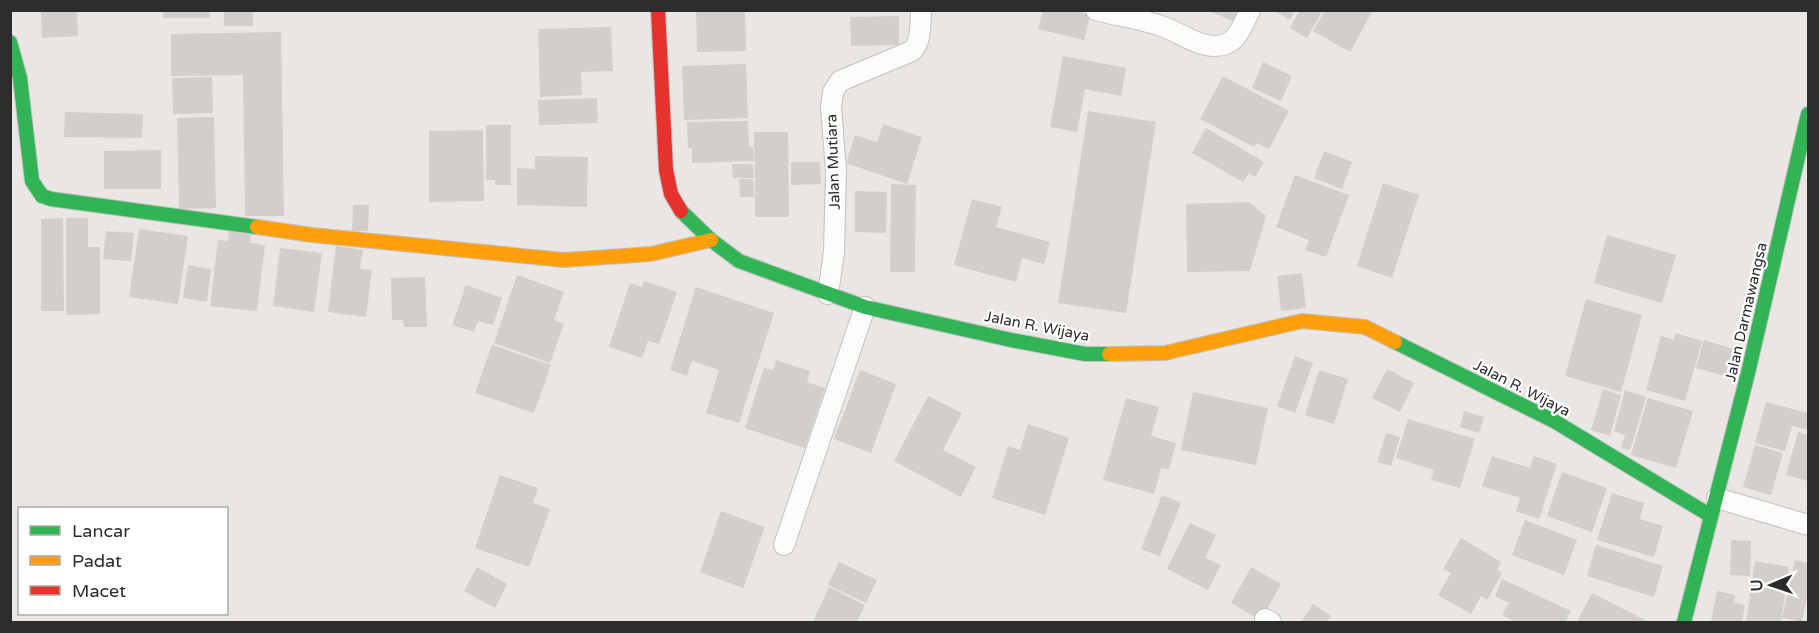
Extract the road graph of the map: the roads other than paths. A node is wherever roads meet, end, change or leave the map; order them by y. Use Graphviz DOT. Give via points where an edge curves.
graph roads {
  1 [pos="658,10"];
  2 [pos="921,10"];
  3 [pos="1096,10"];
  4 [pos="1250,10"];
  5 [pos="10,42"];
  6 [pos="1809,114"];
  7 [pos="1801,179"];
  8 [pos="711,240"];
  9 [pos="828,294"];
  10 [pos="866,307"];
  11 [pos="1714,507"];
  12 [pos="1809,525"];
  13 [pos="784,546"];
  14 [pos="1684,622"];
  1 -- 8 [label="street, Jalan R. Wijaya" via="666,170 671,194 683,215"];
  2 -- 9 [label="street, Jalan Mutiara" via="917,46 912,51 840,81 833,92 835,229"];
  3 -- 4 [label="street" via="1164,27 1209,45 1227,44"];
  5 -- 8 [label="street" via="20,78 33,181 42,195 51,199 312,235 564,260 651,254"];
  6 -- 7 [label="street, Jalan Darmawangsa"];
  7 -- 11 [label="street, Jalan Darmawangsa"];
  8 -- 9 [label="street, Jalan R. Wijaya" via="740,261"];
  9 -- 10 [label="street, Jalan R. Wijaya"];
  10 -- 11 [label="street, Jalan R. Wijaya" via="1085,354 1165,353 1302,321 1365,327 1554,421"];
  10 -- 13 [label="street"];
  11 -- 12 [label="street"];
  11 -- 14 [label="street, Jalan Darmawangsa"];
}
